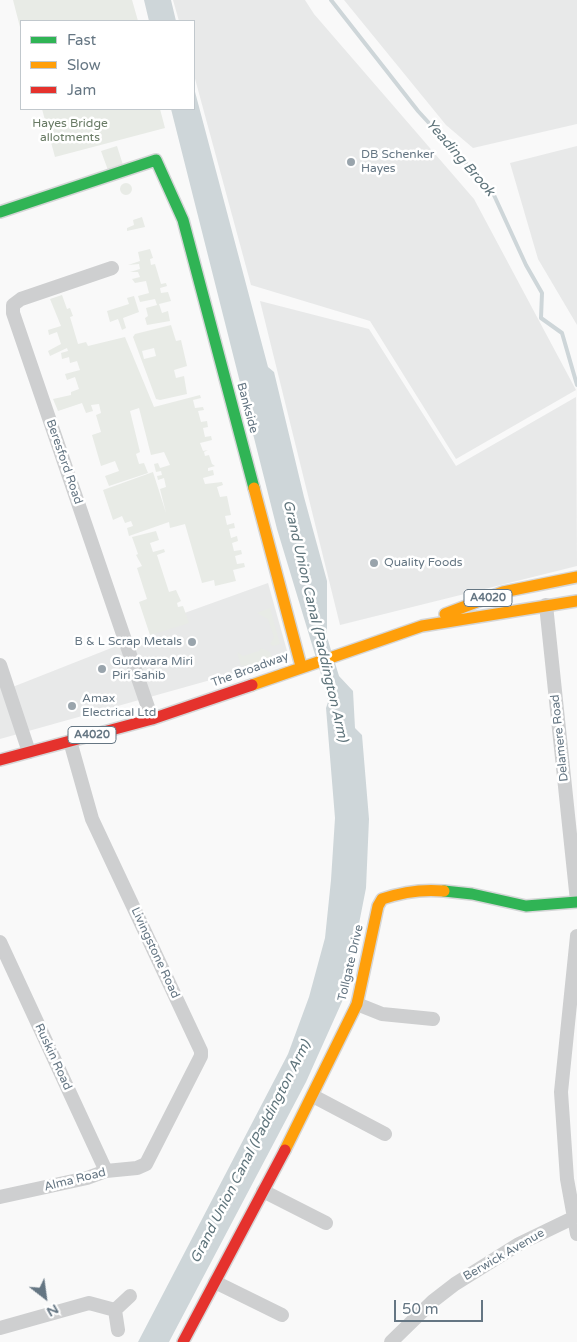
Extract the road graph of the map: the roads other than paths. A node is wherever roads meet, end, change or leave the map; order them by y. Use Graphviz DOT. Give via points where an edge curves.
graph roads {
  1 [pos="0,212"];
  2 [pos="112,268"];
  3 [pos="6,312"];
  4 [pos="575,579"];
  5 [pos="503,592"];
  6 [pos="577,601"];
  7 [pos="546,605"];
  8 [pos="510,613"];
  9 [pos="422,626"];
  10 [pos="0,664"];
  11 [pos="304,665"];
  12 [pos="152,719"];
  13 [pos="70,741"];
  14 [pos="29,752"];
  15 [pos="0,760"];
  16 [pos="577,901"];
  17 [pos="577,936"];
  18 [pos="0,942"];
  19 [pos="357,1004"];
  20 [pos="433,1019"];
  21 [pos="313,1096"];
  22 [pos="385,1134"];
  23 [pos="149,1160"];
  24 [pos="106,1171"];
  25 [pos="263,1191"];
  26 [pos="0,1197"];
  27 [pos="575,1216"];
  28 [pos="326,1223"];
  29 [pos="577,1234"];
  30 [pos="215,1282"];
  31 [pos="130,1296"];
  32 [pos="116,1310"];
  33 [pos="282,1315"];
  34 [pos="0,1328"];
  35 [pos="118,1330"];
  36 [pos="184,1342"];
  37 [pos="391,1342"];
  1 -- 11 [label="street, Bankside" via="156,160 184,220"];
  2 -- 3 [label="street, Beresford Road" via="20,299"];
  3 -- 12 [label="street, Beresford Road"];
  4 -- 5 [label="street, A4020"];
  5 -- 8 [label="street, A4020" via="502,601"];
  5 -- 9 [label="street, A4020" via="451,610"];
  6 -- 7 [label="street, A4020"];
  7 -- 8 [label="street, A4020"];
  7 -- 16 [label="street, Delamere Road"];
  8 -- 9 [label="street, A4020"];
  9 -- 11 [label="street, A4020"];
  10 -- 14 [label="street"];
  11 -- 12 [label="street, The Broadway / A4020"];
  12 -- 13 [label="street, The Broadway / A4020"];
  13 -- 14 [label="street, The Broadway / A4020"];
  13 -- 23 [label="street, Livingstone Road" via="90,814 201,1051 200,1060"];
  14 -- 15 [label="street, The Broadway / A4020"];
  16 -- 19 [label="street, Tollgate Drive" via="526,906 472,894 430,890 385,897 378,906"];
  17 -- 27 [label="street" via="561,1092 563,1139"];
  18 -- 24 [label="street, Ruskin Road"];
  19 -- 20 [label="street" via="382,1014"];
  19 -- 21 [label="street, Tollgate Drive"];
  21 -- 22 [label="street"];
  21 -- 25 [label="street, Tollgate Drive"];
  23 -- 24 [label="street, Alma Road" via="137,1168"];
  24 -- 26 [label="street, Alma Road"];
  25 -- 28 [label="street"];
  25 -- 30 [label="street, Tollgate Drive"];
  27 -- 29 [label="street"];
  27 -- 37 [label="street, Berwick Avenue" via="519,1244 455,1284"];
  30 -- 33 [label="street"];
  30 -- 36 [label="street, Tollgate Drive"];
  31 -- 32 [label="street"];
  32 -- 34 [label="street" via="89,1303"];
  32 -- 35 [label="street"];
}
